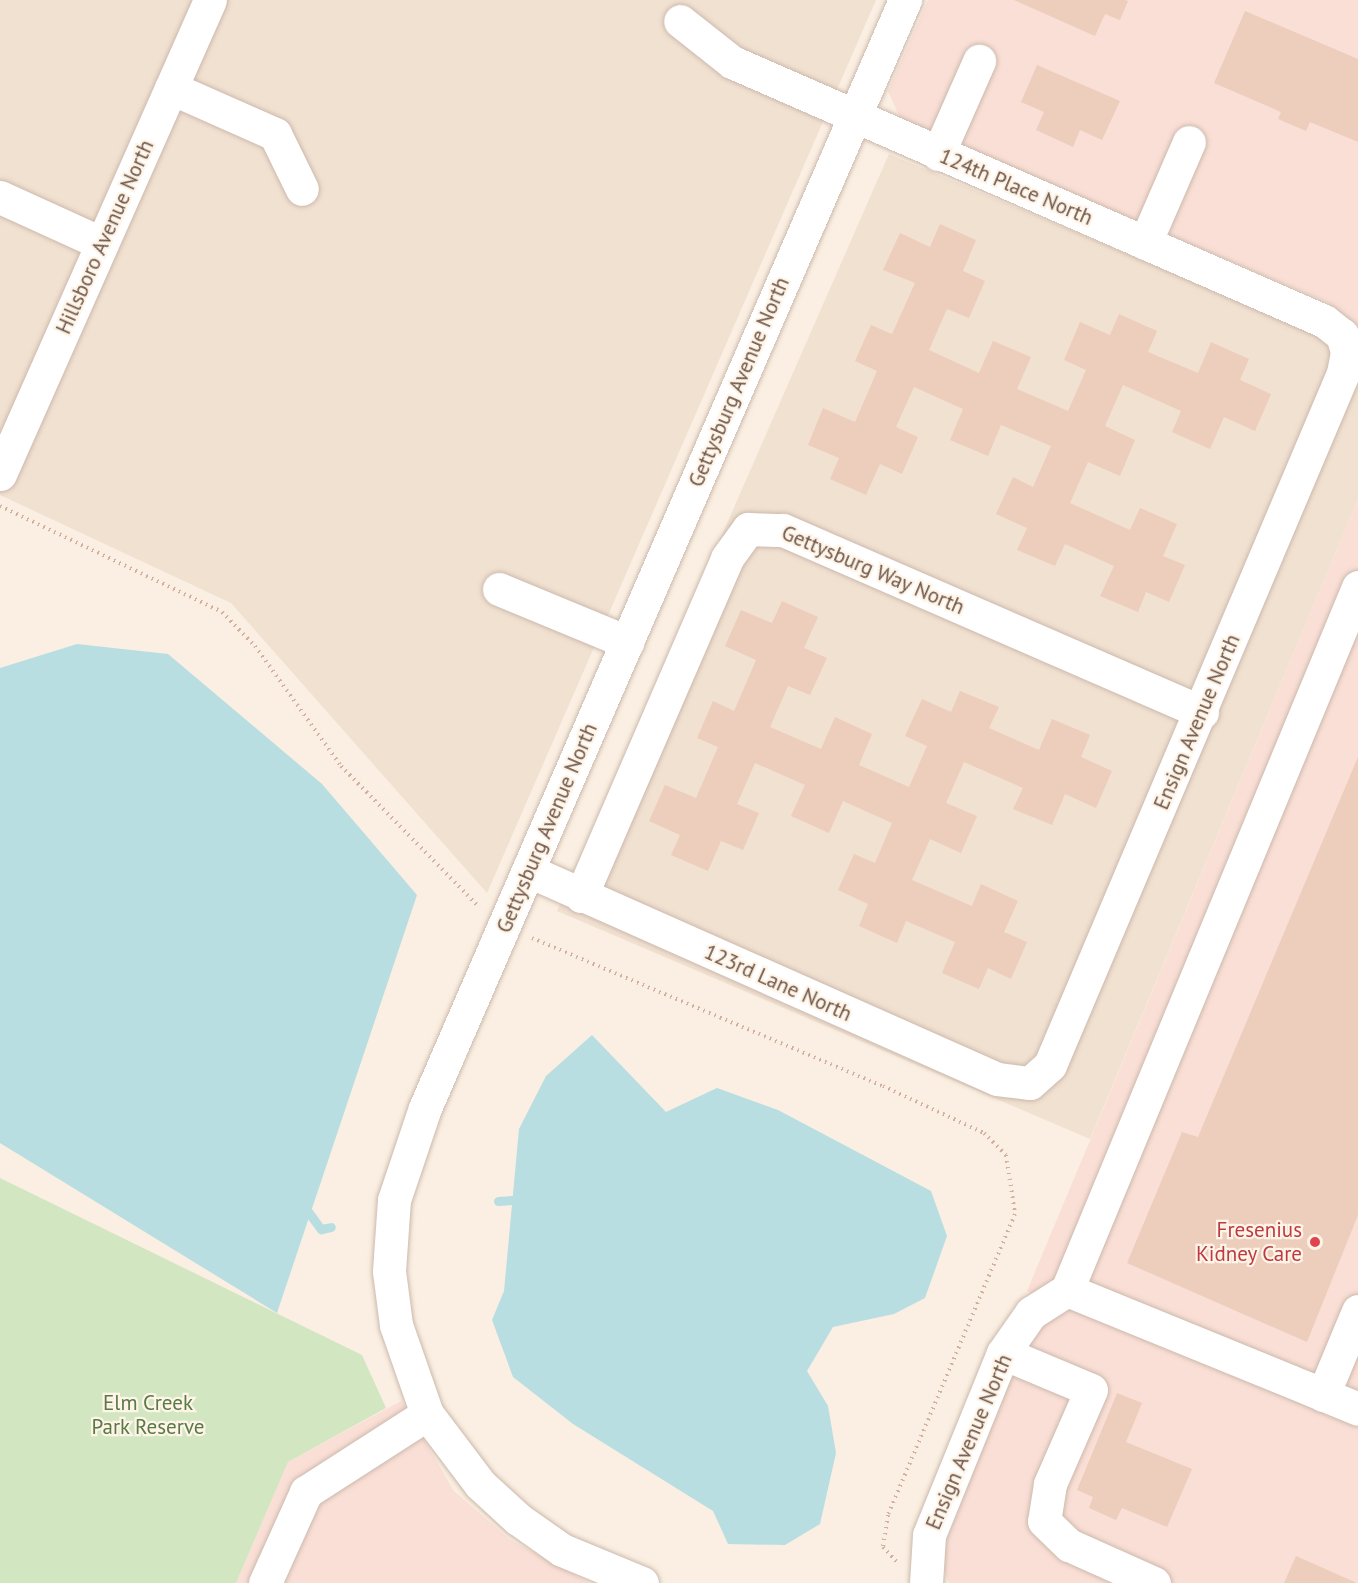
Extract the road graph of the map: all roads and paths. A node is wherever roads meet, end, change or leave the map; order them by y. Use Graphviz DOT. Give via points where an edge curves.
graph roads {
  1 [pos="210,0"];
  2 [pos="905,0"];
  3 [pos="680,21"];
  4 [pos="979,62"];
  5 [pos="171,88"];
  6 [pos="855,114"];
  7 [pos="1189,142"];
  8 [pos="938,154"];
  9 [pos="302,189"];
  10 [pos="0,197"];
  11 [pos="101,243"];
  12 [pos="1145,243"];
  13 [pos="1347,352"];
  14 [pos="0,474"];
  15 [pos="0,506"];
  16 [pos="1358,587"];
  17 [pos="499,589"];
  18 [pos="627,642"];
  19 [pos="1202,712"];
  20 [pos="529,871"];
  21 [pos="581,896"];
  22 [pos="506,926"];
  23 [pos="1030,1083"];
  24 [pos="1067,1290"];
  25 [pos="1358,1311"];
  26 [pos="1003,1353"];
  27 [pos="1323,1395"];
  28 [pos="1358,1409"];
  29 [pos="427,1414"];
  30 [pos="925,1575"];
  31 [pos="265,1583"];
  32 [pos="642,1583"];
  33 [pos="1154,1583"];
  1 -- 5 [label="street, Hillsboro Avenue North"];
  2 -- 6 [label="street, Gettysburg Avenue North"];
  3 -- 6 [label="street, 124th Place North" via="732,62"];
  4 -- 8 [label="street"];
  5 -- 9 [label="street" via="275,134"];
  5 -- 11 [label="street, Hillsboro Avenue North"];
  6 -- 8 [label="street, 124th Place North"];
  6 -- 18 [label="street, Gettysburg Avenue North"];
  7 -- 12 [label="street"];
  8 -- 12 [label="street, 124th Place North"];
  10 -- 11 [label="street"];
  11 -- 14 [label="street, Hillsboro Avenue North"];
  12 -- 13 [label="street, 124th Place North" via="1324,321 1342,335"];
  13 -- 19 [label="street, Ensign Avenue North" via="1343,373"];
  15 -- 22 [label="path" via="222,612 255,646 341,766 456,886"];
  16 -- 24 [label="street"];
  17 -- 18 [label="street"];
  18 -- 20 [label="street, Gettysburg Avenue North"];
  19 -- 21 [label="street, Gettysburg Way North" via="783,530 748,529 727,558"];
  19 -- 23 [label="street, Ensign Avenue North" via="1050,1065"];
  20 -- 21 [label="street, 123rd Lane North"];
  20 -- 22 [label="street, Gettysburg Avenue North"];
  21 -- 23 [label="street, 123rd Lane North" via="997,1079"];
  22 -- 29 [label="street, Gettysburg Avenue North" via="425,1108 394,1200 389,1271 396,1325"];
  22 -- 30 [label="path" via="883,1086 984,1133 1006,1155 1015,1214 888,1515 883,1547 894,1561"];
  24 -- 26 [label="street, Ensign Avenue North" via="1031,1314"];
  24 -- 27 [label="street"];
  25 -- 27 [label="street"];
  26 -- 30 [label="street, Ensign Avenue North" via="929,1535"];
  26 -- 33 [label="street" via="1091,1390 1050,1484 1044,1521 1069,1545"];
  27 -- 28 [label="street"];
  29 -- 31 [label="street" via="306,1492"];
  29 -- 32 [label="street, Gettysburg Avenue North" via="480,1484 518,1520 562,1550"];
}
